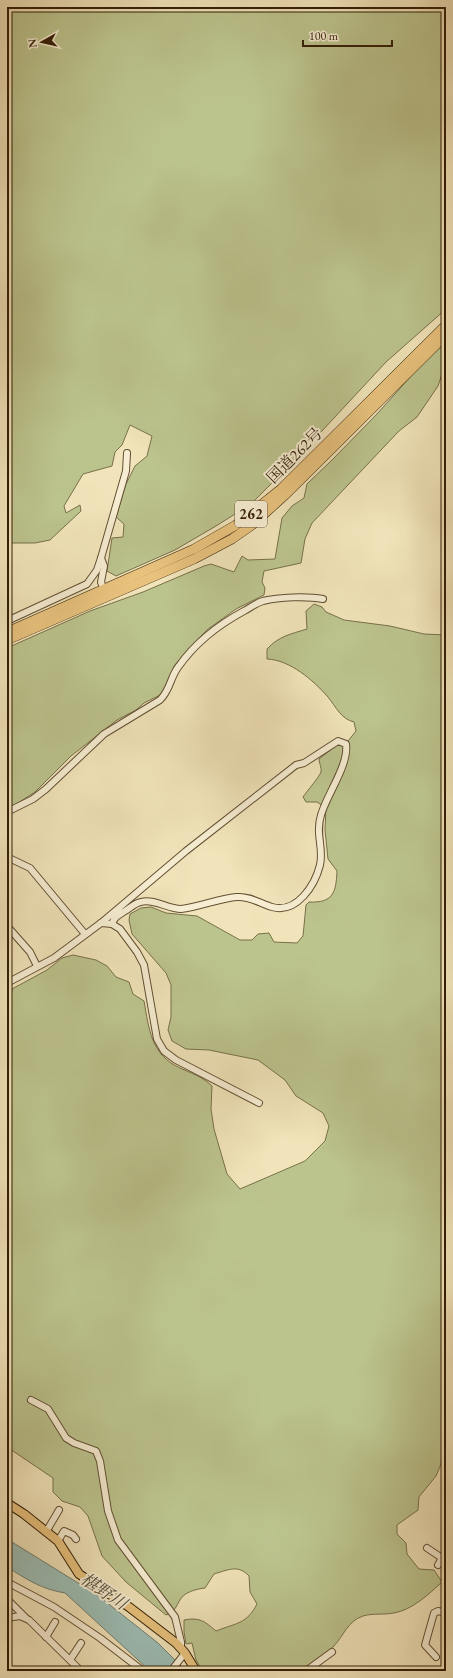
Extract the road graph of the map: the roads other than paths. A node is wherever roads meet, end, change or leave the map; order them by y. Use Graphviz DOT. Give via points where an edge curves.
graph roads {
  1 [pos="446,324"];
  2 [pos="446,335"];
  3 [pos="127,453"];
  4 [pos="101,558"];
  5 [pos="104,593"];
  6 [pos="324,599"];
  7 [pos="7,621"];
  8 [pos="7,632"];
  9 [pos="7,640"];
  10 [pos="7,812"];
  11 [pos="7,857"];
  12 [pos="101,923"];
  13 [pos="112,924"];
  14 [pos="7,926"];
  15 [pos="85,934"];
  16 [pos="37,966"];
  17 [pos="7,982"];
  18 [pos="259,1103"];
  19 [pos="31,1400"];
  20 [pos="7,1503"];
  21 [pos="59,1510"];
  22 [pos="46,1532"];
  23 [pos="76,1535"];
  24 [pos="58,1541"];
  25 [pos="426,1548"];
  26 [pos="446,1551"];
  27 [pos="442,1558"];
  28 [pos="438,1565"];
  29 [pos="7,1582"];
  30 [pos="7,1599"];
  31 [pos="446,1613"];
  32 [pos="7,1618"];
  33 [pos="29,1620"];
  34 [pos="55,1622"];
  35 [pos="46,1637"];
  36 [pos="81,1642"];
  37 [pos="332,1652"];
  38 [pos="183,1653"];
  39 [pos="436,1657"];
  40 [pos="70,1660"];
  41 [pos="81,1671"];
  42 [pos="143,1671"];
  43 [pos="171,1671"];
  44 [pos="196,1671"];
  45 [pos="306,1671"];
  1 -- 5 [label="highway, 国道262号 / 262" via="282,488 251,514 216,538"];
  2 -- 5 [label="highway, 国道262号 / 262" via="252,525 208,552"];
  3 -- 4 [label="street" via="126,471"];
  4 -- 5 [label="street" via="104,566 101,582"];
  4 -- 7 [label="street" via="97,570 87,584"];
  5 -- 8 [label="highway, 国道262号 / 262"];
  5 -- 9 [label="highway, 国道262号 / 262"];
  6 -- 10 [label="street" via="271,600 261,602 234,616 196,644 174,672 167,693 160,700 104,734 33,800"];
  11 -- 15 [label="street" via="30,868"];
  12 -- 13 [label="street"];
  12 -- 13 [label="street" via="296,765 304,763 338,741 346,744 343,764 318,823 320,866 308,891 301,899 290,906 280,908 237,897 181,909 144,901 118,916"];
  12 -- 15 [label="street"];
  13 -- 18 [label="street" via="120,929 144,965 157,1039 164,1051 176,1060"];
  14 -- 16 [label="street" via="30,952"];
  15 -- 16 [label="street" via="54,958"];
  16 -- 17 [label="street"];
  19 -- 38 [label="street" via="48,1408 66,1438 96,1451 108,1511 118,1540 175,1617"];
  20 -- 22 [label="main road"];
  21 -- 22 [label="street"];
  22 -- 24 [label="main road"];
  23 -- 24 [label="street" via="64,1530"];
  24 -- 38 [label="main road" via="79,1574 129,1607"];
  25 -- 27 [label="street"];
  26 -- 27 [label="street"];
  27 -- 28 [label="street"];
  29 -- 42 [label="street" via="54,1606"];
  30 -- 33 [label="street"];
  31 -- 39 [label="street" via="434,1613 425,1645"];
  32 -- 33 [label="street" via="20,1616"];
  33 -- 35 [label="street"];
  34 -- 35 [label="street"];
  35 -- 40 [label="street"];
  36 -- 40 [label="street"];
  37 -- 45 [label="street"];
  38 -- 43 [label="street"];
  38 -- 44 [label="main road"];
  40 -- 41 [label="street"];
}
